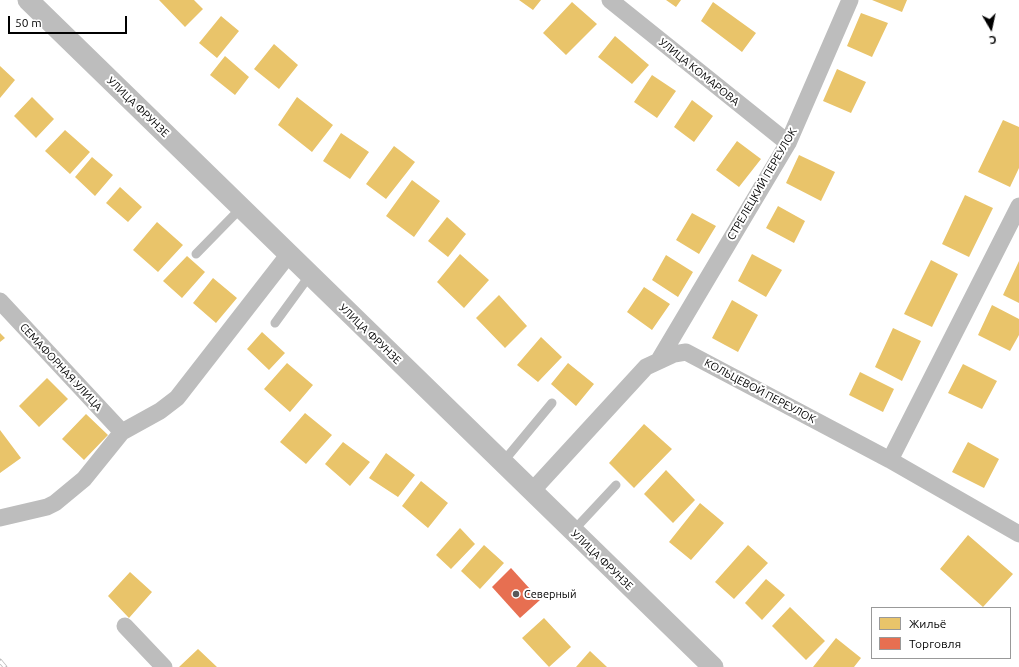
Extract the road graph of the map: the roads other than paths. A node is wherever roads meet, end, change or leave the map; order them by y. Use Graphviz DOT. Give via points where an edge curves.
graph roads {
  1 [pos="28,0"];
  2 [pos="610,0"];
  3 [pos="850,0"];
  4 [pos="788,143"];
  5 [pos="1019,206"];
  6 [pos="241,208"];
  7 [pos="196,254"];
  8 [pos="289,254"];
  9 [pos="310,275"];
  10 [pos="0,301"];
  11 [pos="275,324"];
  12 [pos="659,360"];
  13 [pos="552,402"];
  14 [pos="122,432"];
  15 [pos="890,460"];
  16 [pos="502,462"];
  17 [pos="616,485"];
  18 [pos="532,491"];
  19 [pos="0,518"];
  20 [pos="573,531"];
  21 [pos="1019,534"];
  22 [pos="125,626"];
  23 [pos="164,667"];
  24 [pos="713,667"];
  1 -- 6 [label="street, УЛИЦА ФРУНЗЕ"];
  2 -- 4 [label="street, УЛИЦА КОМАРОВА"];
  3 -- 4 [label="street, СТРЕЛЕЦКИЙ ПЕРЕУЛОК"];
  4 -- 12 [label="street, СТРЕЛЕЦКИЙ ПЕРЕУЛОК"];
  5 -- 15 [label="street"];
  6 -- 7 [label="lane"];
  6 -- 8 [label="street, УЛИЦА ФРУНЗЕ"];
  8 -- 9 [label="street, УЛИЦА ФРУНЗЕ"];
  8 -- 14 [label="street" via="177,398 160,411"];
  9 -- 11 [label="lane"];
  9 -- 16 [label="street, УЛИЦА ФРУНЗЕ"];
  10 -- 14 [label="street, СЕМАФОРНАЯ УЛИЦА"];
  12 -- 15 [label="street, КОЛЬЦЕВОЙ ПЕРЕУЛОК" via="680,352 696,356"];
  12 -- 18 [label="street, КОЛЬЦЕВОЙ ПЕРЕУЛОК" via="646,367"];
  13 -- 16 [label="lane"];
  14 -- 19 [label="street" via="84,479 55,503"];
  15 -- 21 [label="street, КОЛЬЦЕВОЙ ПЕРЕУЛОК"];
  16 -- 18 [label="street, УЛИЦА ФРУНЗЕ"];
  17 -- 20 [label="lane"];
  18 -- 20 [label="street, УЛИЦА ФРУНЗЕ"];
  20 -- 24 [label="street, УЛИЦА ФРУНЗЕ"];
  22 -- 23 [label="street"];
}
